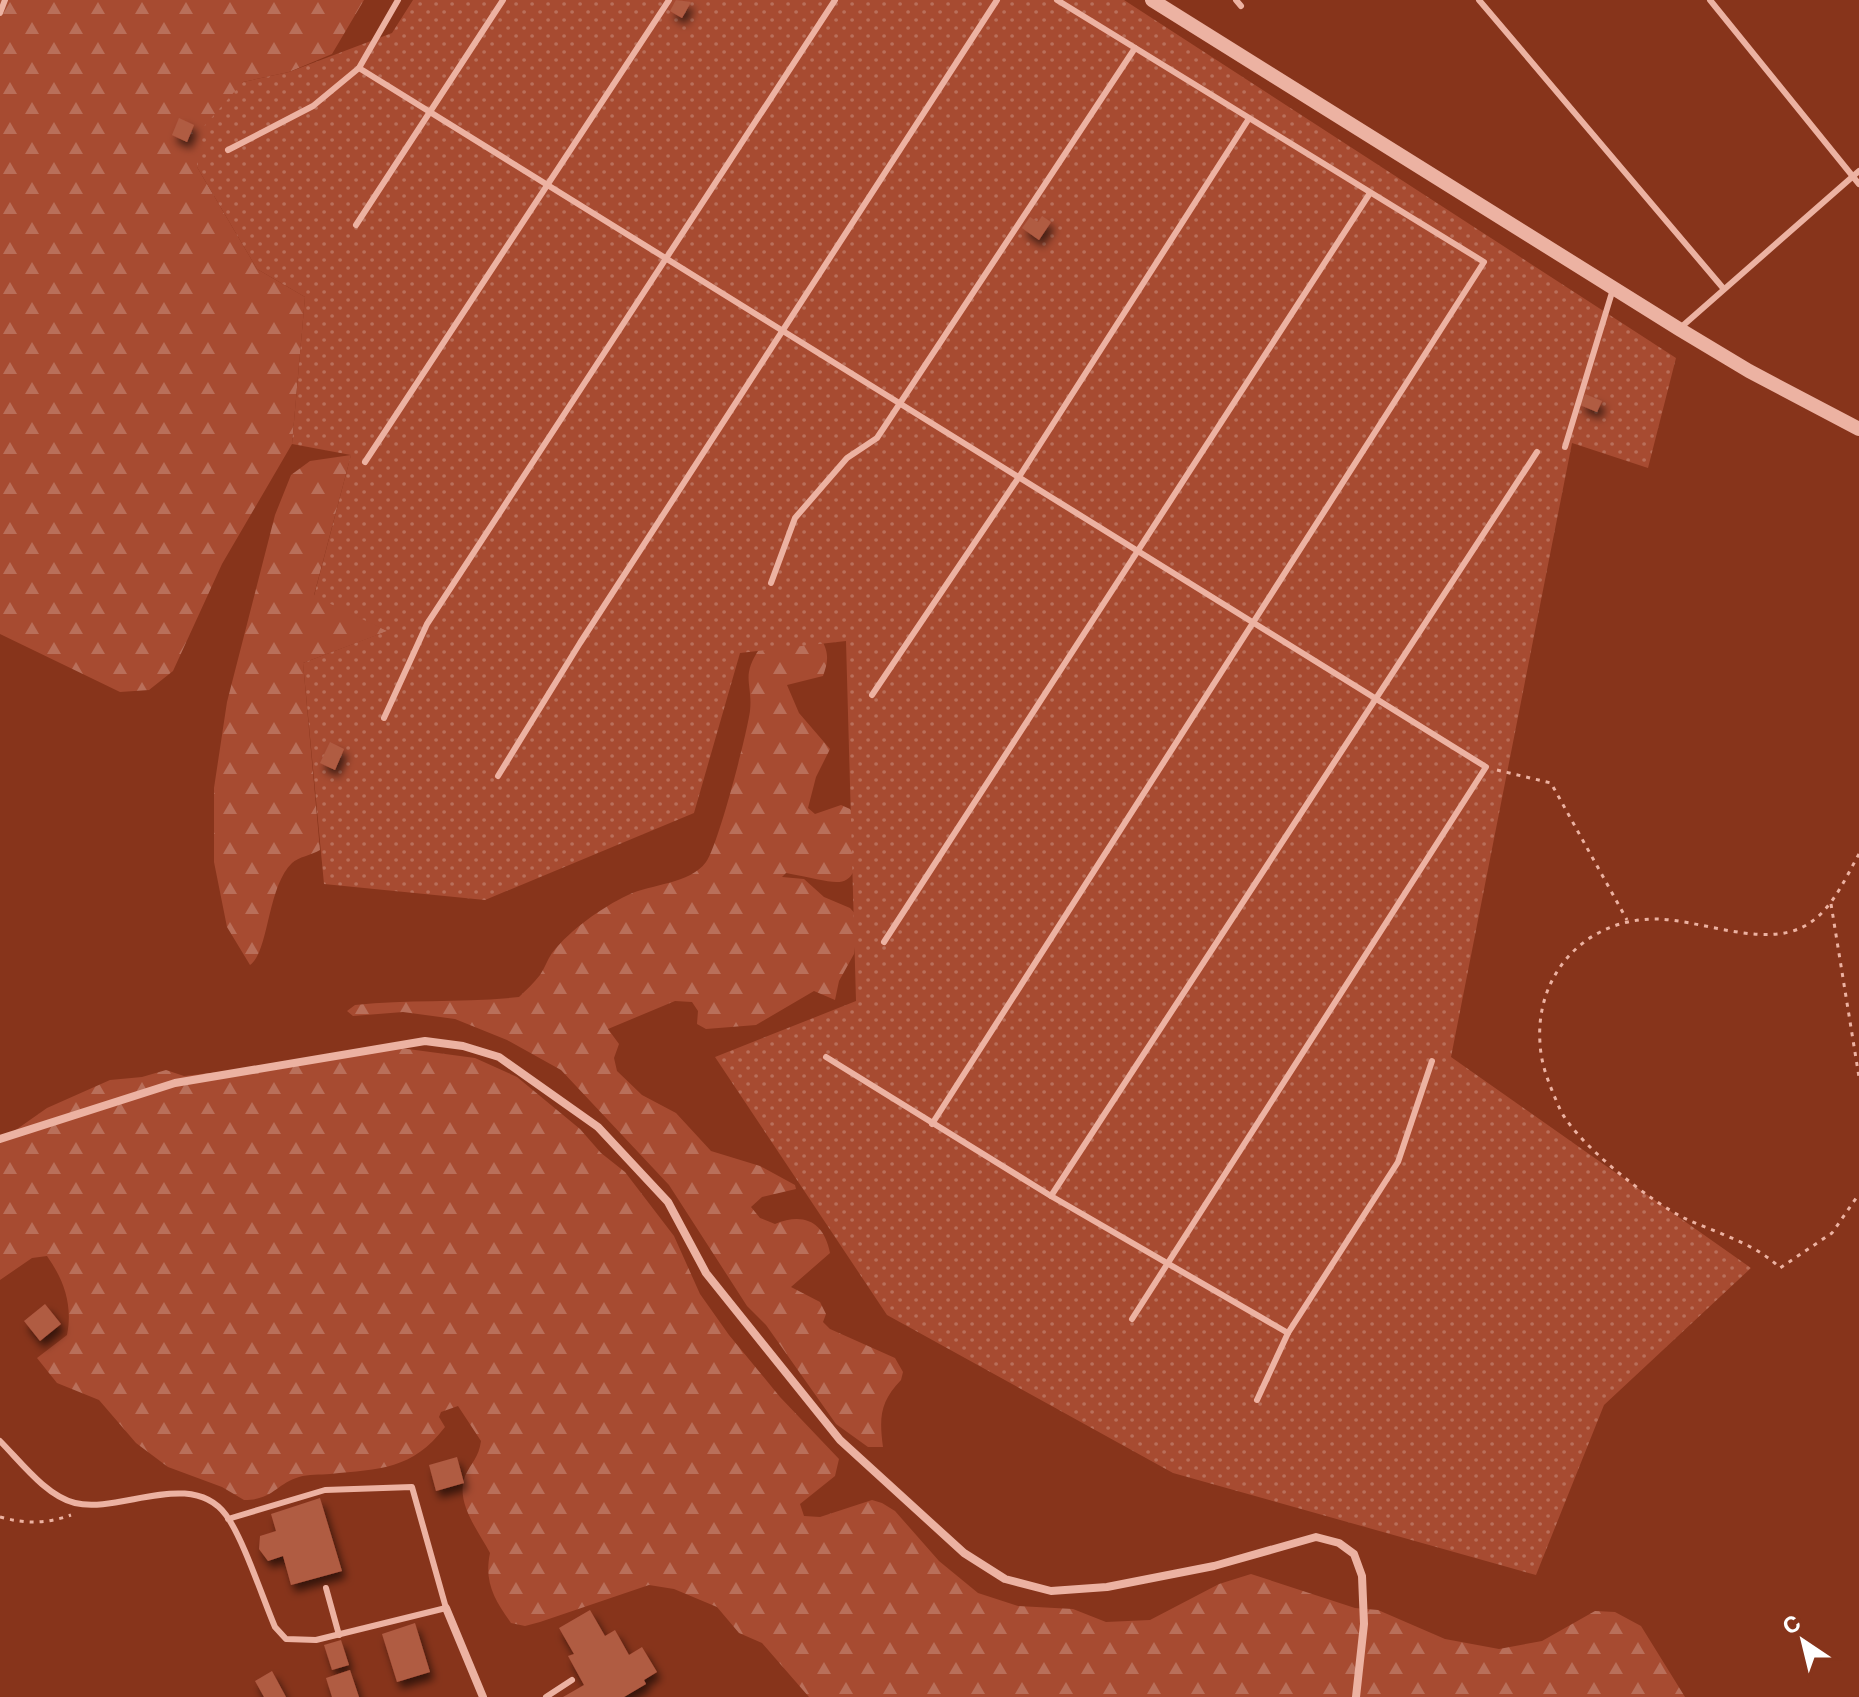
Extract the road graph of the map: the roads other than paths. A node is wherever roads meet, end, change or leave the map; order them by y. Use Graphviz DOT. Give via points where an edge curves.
graph roads {
  1 [pos="5,0"];
  2 [pos="398,0"];
  3 [pos="503,0"];
  4 [pos="669,0"];
  5 [pos="835,0"];
  6 [pos="997,0"];
  7 [pos="1057,0"];
  8 [pos="1152,0"];
  9 [pos="1479,0"];
  10 [pos="1710,0"];
  11 [pos="0,13"];
  12 [pos="1135,48"];
  13 [pos="359,68"];
  14 [pos="429,111"];
  15 [pos="1248,120"];
  16 [pos="228,150"];
  17 [pos="1859,171"];
  18 [pos="1853,176"];
  19 [pos="1859,184"];
  20 [pos="549,186"];
  21 [pos="1370,193"];
  22 [pos="356,225"];
  23 [pos="667,259"];
  24 [pos="1613,288"];
  25 [pos="1723,288"];
  26 [pos="1679,329"];
  27 [pos="783,331"];
  28 [pos="899,403"];
  29 [pos="1859,429"];
  30 [pos="1565,447"];
  31 [pos="1537,452"];
  32 [pos="365,462"];
  33 [pos="1019,477"];
  34 [pos="1135,550"];
  35 [pos="771,583"];
  36 [pos="1255,624"];
  37 [pos="872,695"];
  38 [pos="1374,698"];
  39 [pos="384,718"];
  40 [pos="498,776"];
  41 [pos="884,942"];
  42 [pos="826,1057"];
  43 [pos="1432,1061"];
  44 [pos="932,1124"];
  45 [pos="0,1139"];
  46 [pos="1051,1196"];
  47 [pos="1169,1262"];
  48 [pos="1132,1319"];
  49 [pos="1288,1333"];
  50 [pos="1257,1400"];
  51 [pos="0,1441"];
  52 [pos="228,1519"];
  53 [pos="326,1588"];
  54 [pos="446,1608"];
  55 [pos="339,1635"];
  56 [pos="572,1680"];
  57 [pos="483,1697"];
  58 [pos="546,1697"];
  59 [pos="1356,1697"];
  1 -- 11 [label="lane"];
  2 -- 13 [label="lane"];
  3 -- 14 [label="lane"];
  4 -- 20 [label="lane"];
  5 -- 23 [label="lane"];
  6 -- 27 [label="lane"];
  7 -- 12 [label="lane"];
  8 -- 24 [label="street"];
  9 -- 25 [label="lane"];
  10 -- 18 [label="lane"];
  12 -- 15 [label="lane"];
  12 -- 28 [label="lane"];
  13 -- 14 [label="lane"];
  13 -- 16 [label="lane" via="313,106"];
  14 -- 20 [label="lane"];
  14 -- 22 [label="lane"];
  15 -- 21 [label="lane"];
  15 -- 33 [label="lane"];
  17 -- 18 [label="lane"];
  18 -- 19 [label="lane"];
  18 -- 25 [label="lane"];
  20 -- 23 [label="lane"];
  20 -- 32 [label="lane"];
  21 -- 34 [label="lane"];
  21 -- 36 [label="lane" via="1484,262"];
  23 -- 27 [label="lane"];
  23 -- 39 [label="lane" via="427,624"];
  24 -- 26 [label="street"];
  24 -- 30 [label="lane"];
  25 -- 26 [label="lane"];
  26 -- 29 [label="street"];
  27 -- 28 [label="lane"];
  27 -- 40 [label="lane"];
  28 -- 33 [label="lane"];
  28 -- 35 [label="lane" via="877,438 847,458 795,518"];
  31 -- 38 [label="lane"];
  33 -- 34 [label="lane"];
  33 -- 37 [label="lane"];
  34 -- 36 [label="lane"];
  34 -- 41 [label="lane"];
  36 -- 38 [label="lane"];
  36 -- 44 [label="lane"];
  38 -- 46 [label="lane"];
  38 -- 47 [label="lane" via="1486,767"];
  42 -- 44 [label="lane"];
  43 -- 49 [label="lane" via="1398,1162"];
  44 -- 46 [label="lane"];
  45 -- 59 [label="street" via="175,1083 425,1041 499,1057 598,1127 668,1202 706,1273 840,1440 964,1553 1005,1579 1051,1591 1107,1587 1214,1566 1316,1537 1339,1543 1354,1554 1362,1576 1364,1624"];
  46 -- 47 [label="lane"];
  47 -- 48 [label="lane"];
  47 -- 49 [label="lane"];
  49 -- 50 [label="lane"];
  51 -- 52 [label="lane" via="73,1503 97,1505 174,1492 211,1502"];
  52 -- 54 [label="lane" via="325,1490 412,1487"];
  52 -- 55 [label="lane" via="275,1627 286,1639"];
  53 -- 55 [label="lane"];
  54 -- 55 [label="lane"];
  54 -- 57 [label="street"];
  56 -- 58 [label="lane"];
}
